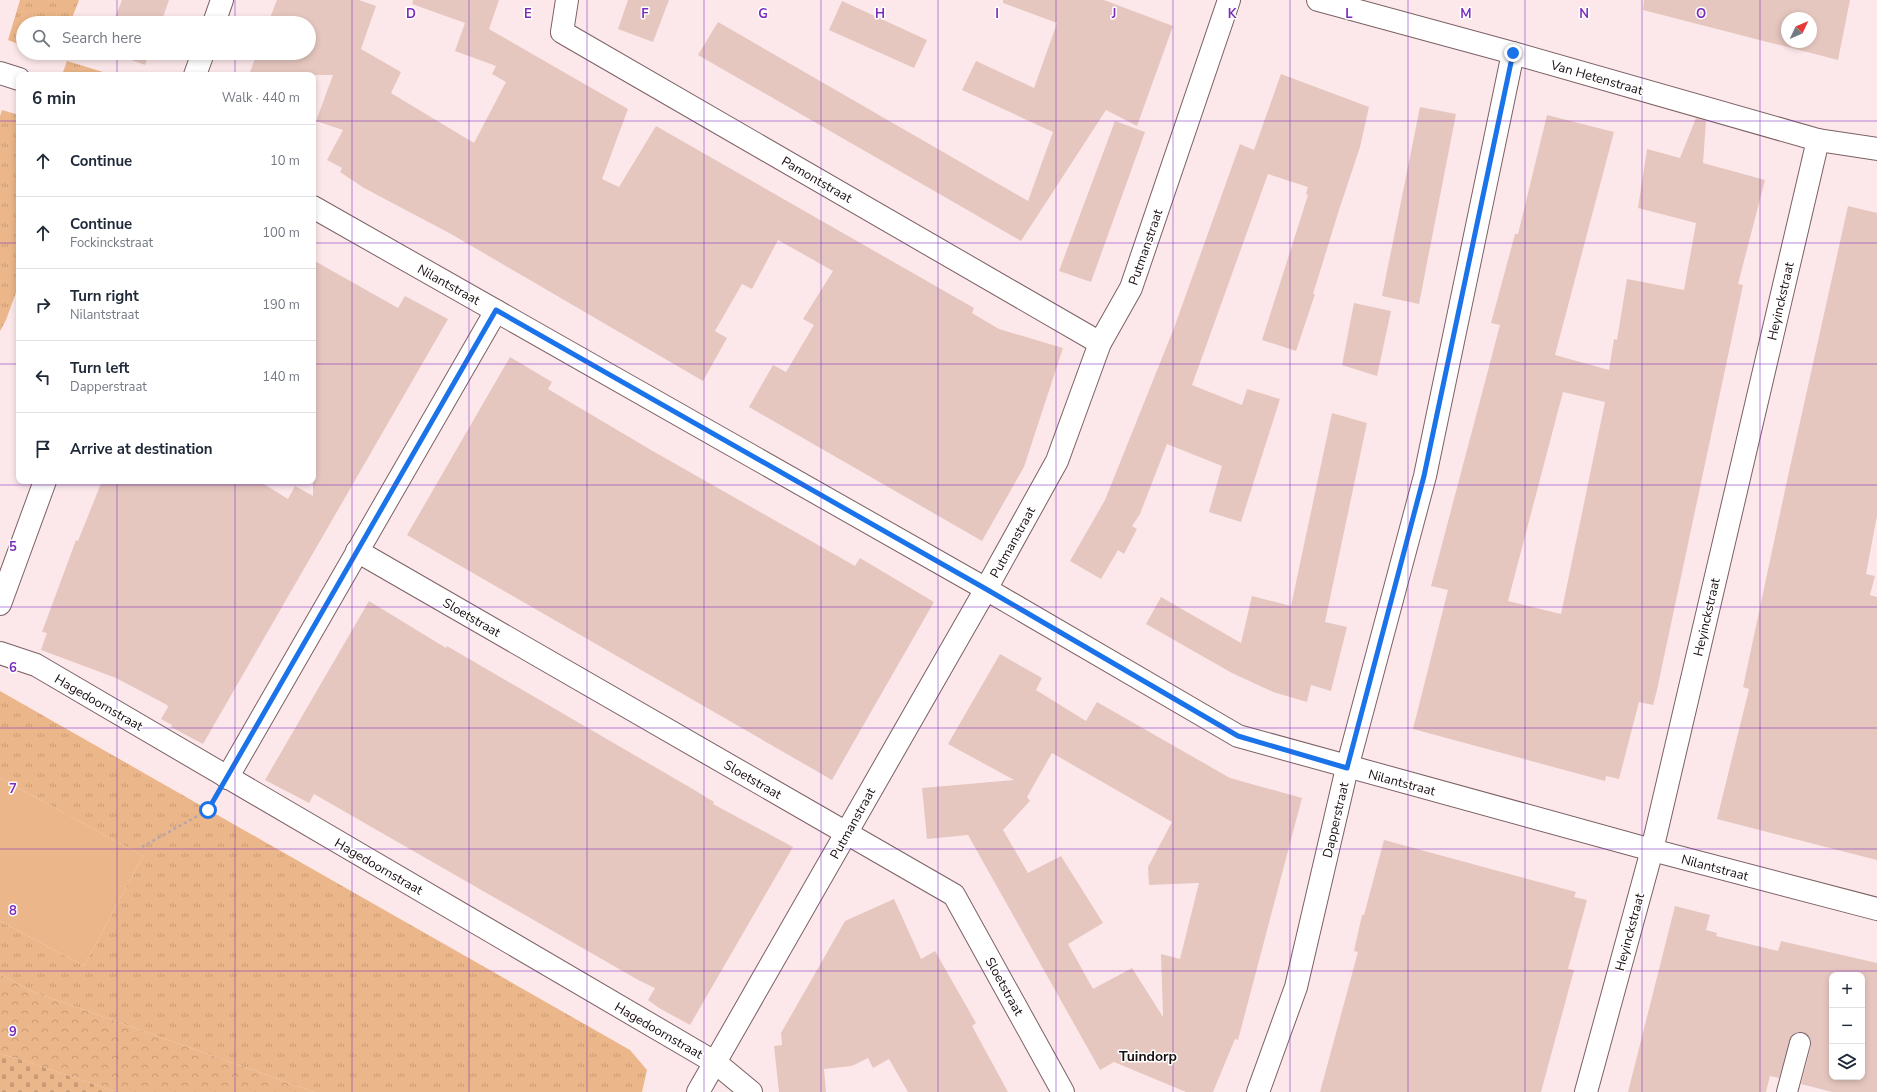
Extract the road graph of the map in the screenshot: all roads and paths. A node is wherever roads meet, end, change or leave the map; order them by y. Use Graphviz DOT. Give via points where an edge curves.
graph roads {
  1 [pos="222,0"];
  2 [pos="568,0"];
  3 [pos="1229,0"];
  4 [pos="1318,0"];
  5 [pos="216,16"];
  6 [pos="1513,53"];
  7 [pos="200,60"];
  8 [pos="196,72"];
  9 [pos="0,73"];
  10 [pos="16,78"];
  11 [pos="1818,140"];
  12 [pos="1877,149"];
  13 [pos="316,209"];
  14 [pos="496,310"];
  15 [pos="1100,343"];
  16 [pos="44,484"];
  17 [pos="357,551"];
  18 [pos="986,589"];
  19 [pos="0,604"];
  20 [pos="0,653"];
  21 [pos="1347,768"];
  22 [pos="227,778"];
  23 [pos="847,833"];
  24 [pos="142,847"];
  25 [pos="1652,850"];
  26 [pos="1877,909"];
  27 [pos="1800,1043"];
  28 [pos="716,1063"];
  29 [pos="698,1092"];
  30 [pos="751,1092"];
  31 [pos="1063,1092"];
  32 [pos="1258,1092"];
  33 [pos="1586,1092"];
  34 [pos="1787,1092"];
  1 -- 5 [label="street"];
  2 -- 15 [label="street, Pamontstraat" via="562,32"];
  3 -- 15 [label="street, Putmanstraat" via="1131,288"];
  4 -- 6 [label="street, Van Hetenstraat"];
  6 -- 11 [label="street, Van Hetenstraat"];
  6 -- 21 [label="street, Dapperstraat" via="1424,476"];
  7 -- 8 [label="street"];
  9 -- 10 [label="street"];
  11 -- 12 [label="street, Van Hetenstraat"];
  11 -- 25 [label="street, Heyinckstraat"];
  13 -- 14 [label="street, Nilantstraat"];
  14 -- 17 [label="street"];
  14 -- 18 [label="street, Nilantstraat"];
  15 -- 18 [label="street, Putmanstraat" via="1057,461"];
  16 -- 19 [label="street"];
  17 -- 22 [label="street"];
  17 -- 23 [label="street, Sloetstraat"];
  18 -- 21 [label="street, Nilantstraat" via="1238,736"];
  18 -- 23 [label="street, Putmanstraat"];
  20 -- 22 [label="street, Hagedoornstraat" via="36,665"];
  21 -- 25 [label="street, Nilantstraat"];
  21 -- 32 [label="street, Dapperstraat" via="1296,987"];
  22 -- 24 [label="path" via="208,810"];
  22 -- 28 [label="street, Hagedoornstraat"];
  23 -- 28 [label="street, Putmanstraat"];
  23 -- 31 [label="street, Sloetstraat" via="954,895"];
  25 -- 26 [label="street, Nilantstraat"];
  25 -- 33 [label="street, Heyinckstraat"];
  27 -- 34 [label="lane"];
  28 -- 29 [label="street, Putmanstraat"];
  28 -- 30 [label="street, Hagedoornstraat"];
}
